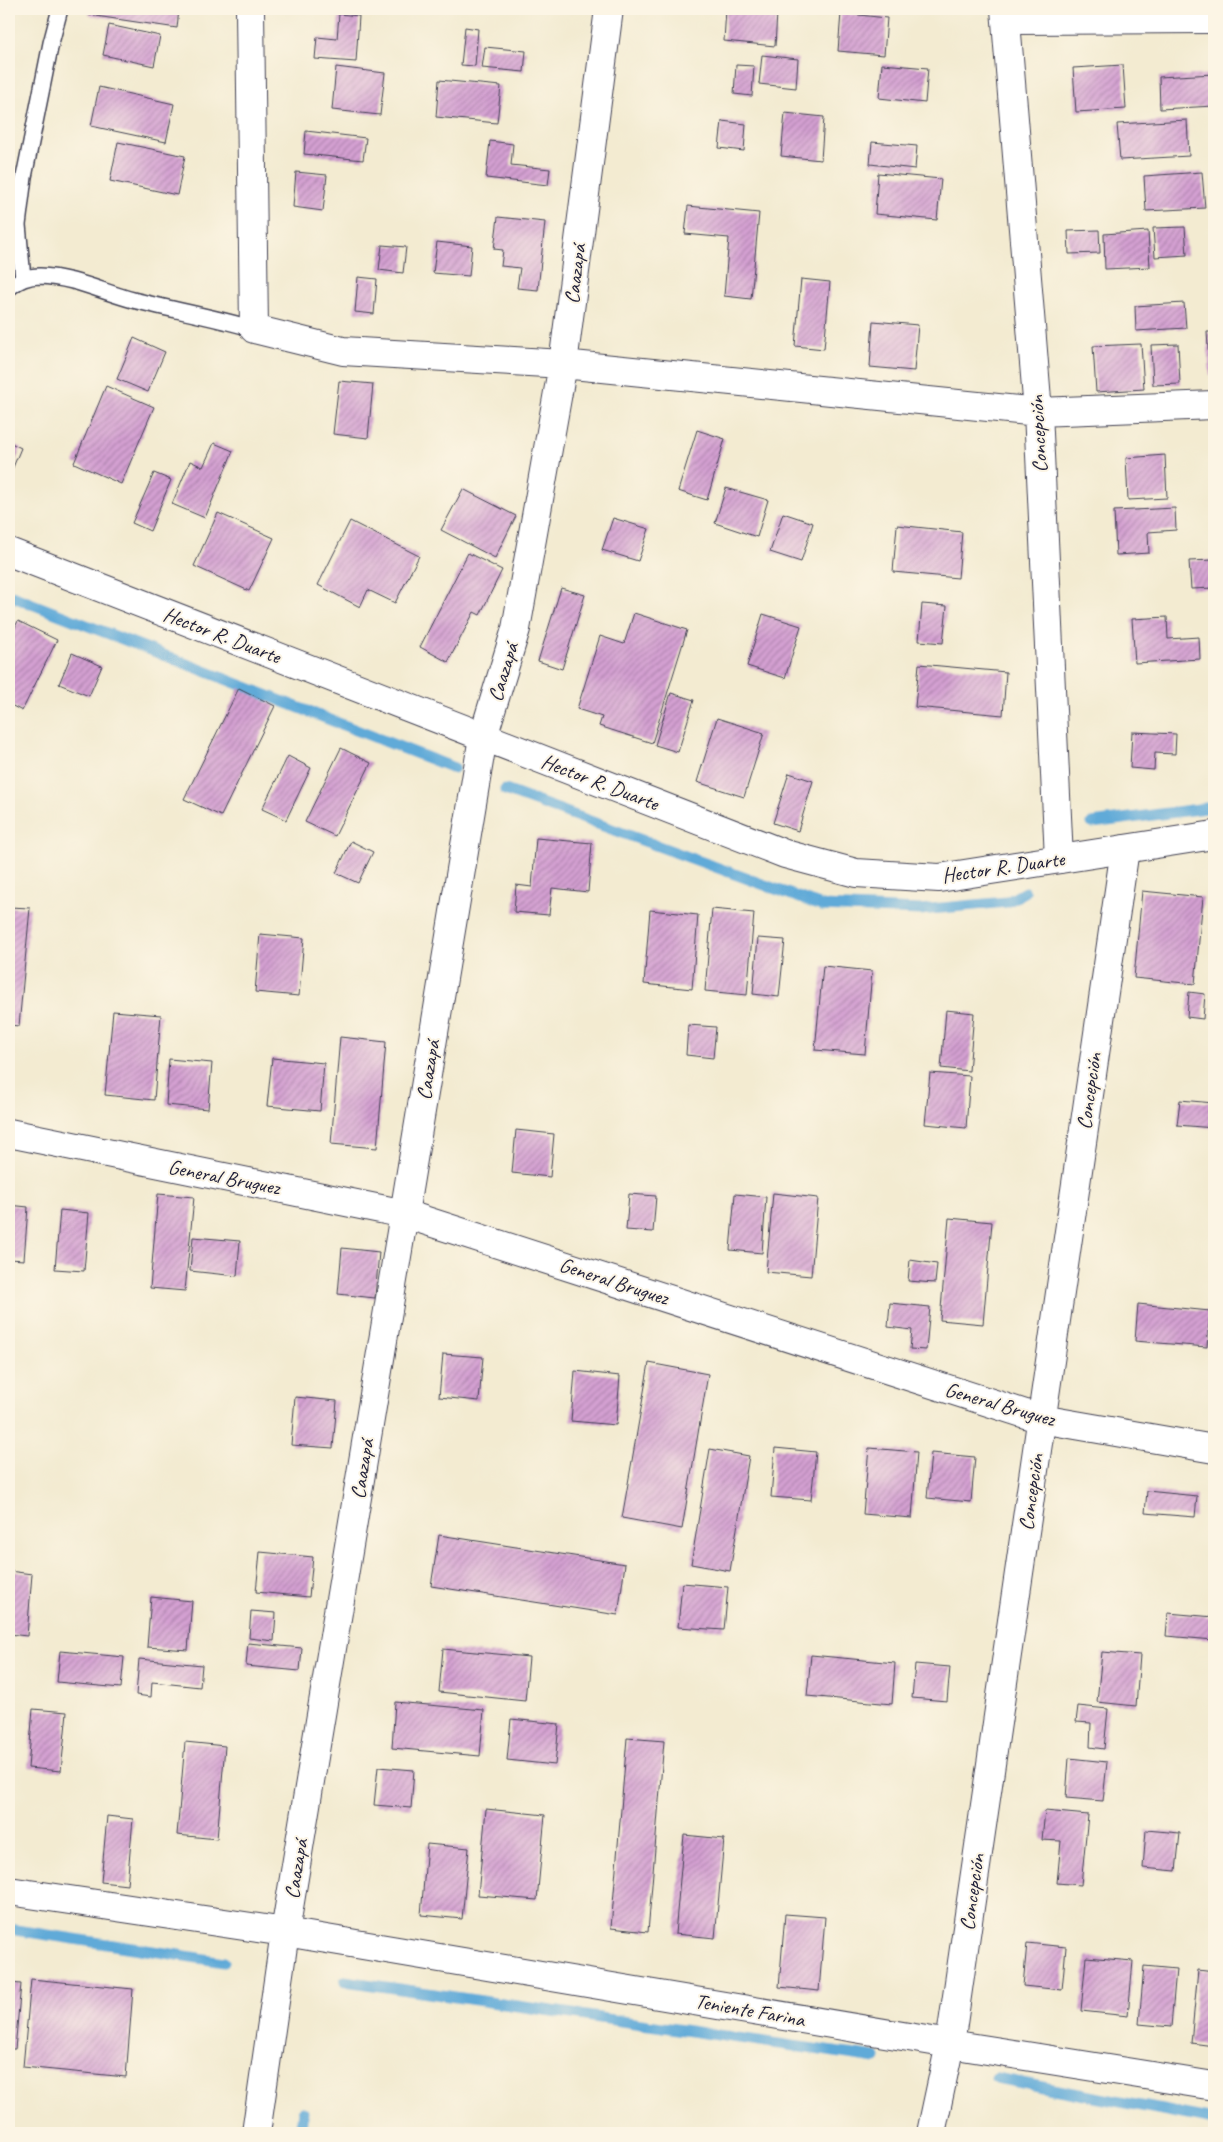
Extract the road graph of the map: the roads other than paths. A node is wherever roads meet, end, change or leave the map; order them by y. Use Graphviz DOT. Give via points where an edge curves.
graph roads {
  1 [pos="60,9"];
  2 [pos="250,9"];
  3 [pos="609,9"];
  4 [pos="1005,14"];
  5 [pos="1214,19"];
  6 [pos="23,278"];
  7 [pos="9,288"];
  8 [pos="254,329"];
  9 [pos="564,364"];
  10 [pos="1214,405"];
  11 [pos="1038,412"];
  12 [pos="9,552"];
  13 [pos="483,737"];
  14 [pos="1214,835"];
  15 [pos="1125,849"];
  16 [pos="1059,860"];
  17 [pos="9,1134"];
  18 [pos="404,1214"];
  19 [pos="1042,1419"];
  20 [pos="1214,1449"];
  21 [pos="9,1891"];
  22 [pos="286,1932"];
  23 [pos="950,2044"];
  24 [pos="1214,2086"];
  25 [pos="256,2133"];
  26 [pos="932,2133"];
  1 -- 6 [label="lane" via="24,176 18,225"];
  2 -- 8 [label="street"];
  3 -- 9 [label="street, Caazapá"];
  4 -- 5 [label="street"];
  4 -- 11 [label="street, Concepción"];
  6 -- 7 [label="lane"];
  6 -- 8 [label="lane" via="59,278"];
  8 -- 9 [label="street" via="343,351"];
  9 -- 11 [label="street"];
  9 -- 13 [label="street, Caazapá" via="516,630"];
  10 -- 11 [label="street"];
  11 -- 16 [label="street, Concepción"];
  12 -- 13 [label="street, Hector R. Duarte"];
  13 -- 16 [label="street, Hector R. Duarte" via="785,854 856,873 939,878"];
  13 -- 18 [label="street, Caazapá"];
  14 -- 15 [label="street, Hector R. Duarte"];
  15 -- 16 [label="street, Hector R. Duarte"];
  15 -- 19 [label="street, Concepción"];
  17 -- 18 [label="street, General Bruguez"];
  18 -- 19 [label="street, General Bruguez"];
  18 -- 22 [label="street, Caazapá"];
  19 -- 20 [label="street, General Bruguez"];
  19 -- 23 [label="street, Concepción"];
  21 -- 22 [label="street, Teniente Farina"];
  22 -- 23 [label="street, Teniente Farina"];
  22 -- 25 [label="street, Caazapá"];
  23 -- 24 [label="street, Teniente Farina"];
  23 -- 26 [label="street, Concepción"];
}
